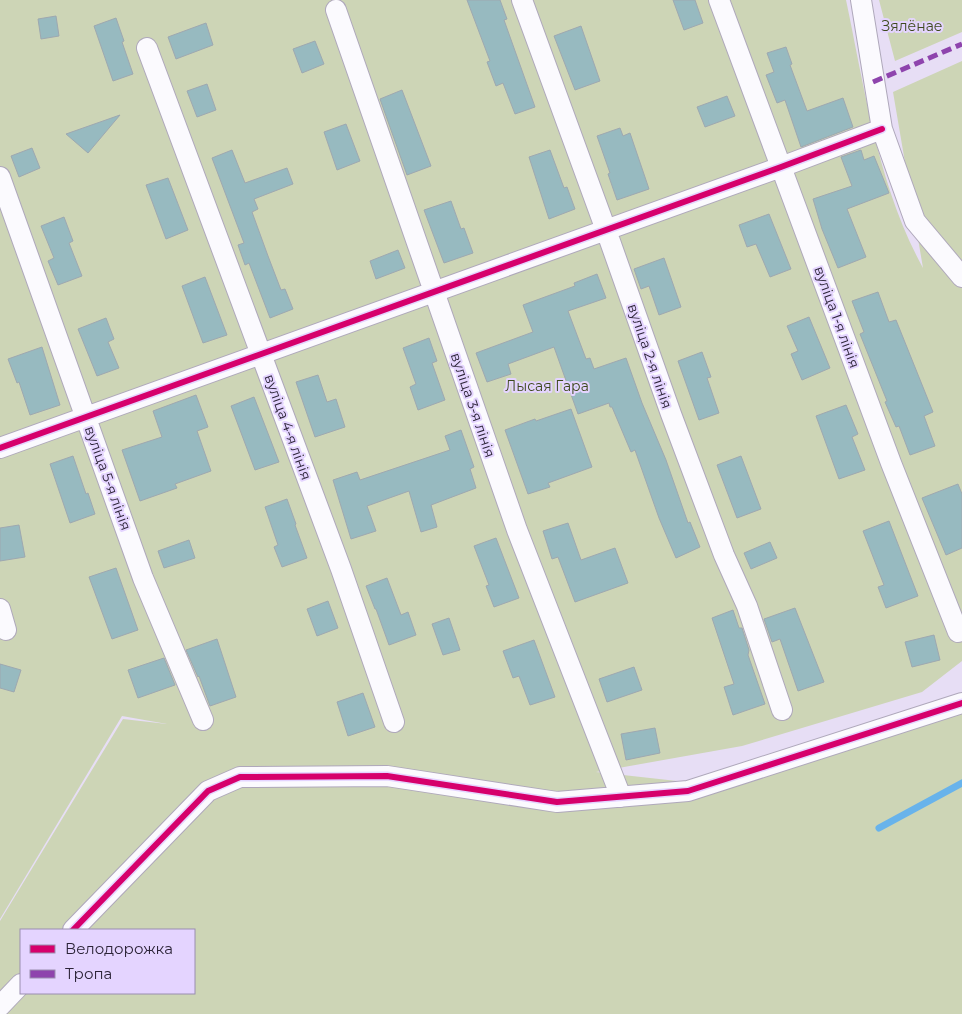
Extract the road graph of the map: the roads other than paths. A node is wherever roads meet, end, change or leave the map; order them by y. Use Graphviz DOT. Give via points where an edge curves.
graph roads {
  1 [pos="522,0"];
  2 [pos="720,0"];
  3 [pos="861,0"];
  4 [pos="336,10"];
  5 [pos="147,48"];
  6 [pos="882,129"];
  7 [pos="781,167"];
  8 [pos="0,176"];
  9 [pos="606,230"];
  10 [pos="962,277"];
  11 [pos="433,292"];
  12 [pos="261,354"];
  13 [pos="86,418"];
  14 [pos="0,448"];
  15 [pos="0,609"];
  16 [pos="6,630"];
  17 [pos="958,632"];
  18 [pos="962,702"];
  19 [pos="782,710"];
  20 [pos="203,720"];
  21 [pos="394,722"];
  22 [pos="621,797"];
  23 [pos="74,929"];
  24 [pos="20,985"];
  25 [pos="0,1006"];
  1 -- 9 [label="street, вуліца 2-я лінія"];
  2 -- 7 [label="street, вуліца 1-я лінія"];
  3 -- 6 [label="street"];
  4 -- 11 [label="street, вуліца 3-я лінія"];
  5 -- 12 [label="street, вуліца 4-я лінія"];
  6 -- 7 [label="street"];
  6 -- 10 [label="street" via="916,221"];
  7 -- 9 [label="street"];
  7 -- 17 [label="street, вуліца 1-я лінія" via="890,463"];
  8 -- 13 [label="street, вуліца 5-я лінія"];
  9 -- 11 [label="street"];
  9 -- 19 [label="street, вуліца 2-я лінія" via="674,423 724,556 747,606"];
  11 -- 12 [label="street"];
  11 -- 22 [label="street, вуліца 3-я лінія" via="517,530"];
  12 -- 13 [label="street"];
  12 -- 21 [label="street, вуліца 4-я лінія"];
  13 -- 14 [label="street"];
  13 -- 20 [label="street, вуліца 5-я лінія" via="143,578"];
  15 -- 16 [label="street"];
  18 -- 22 [label="street" via="688,791"];
  22 -- 23 [label="street" via="557,802 387,776 240,777 208,790"];
  24 -- 25 [label="street"];
}
